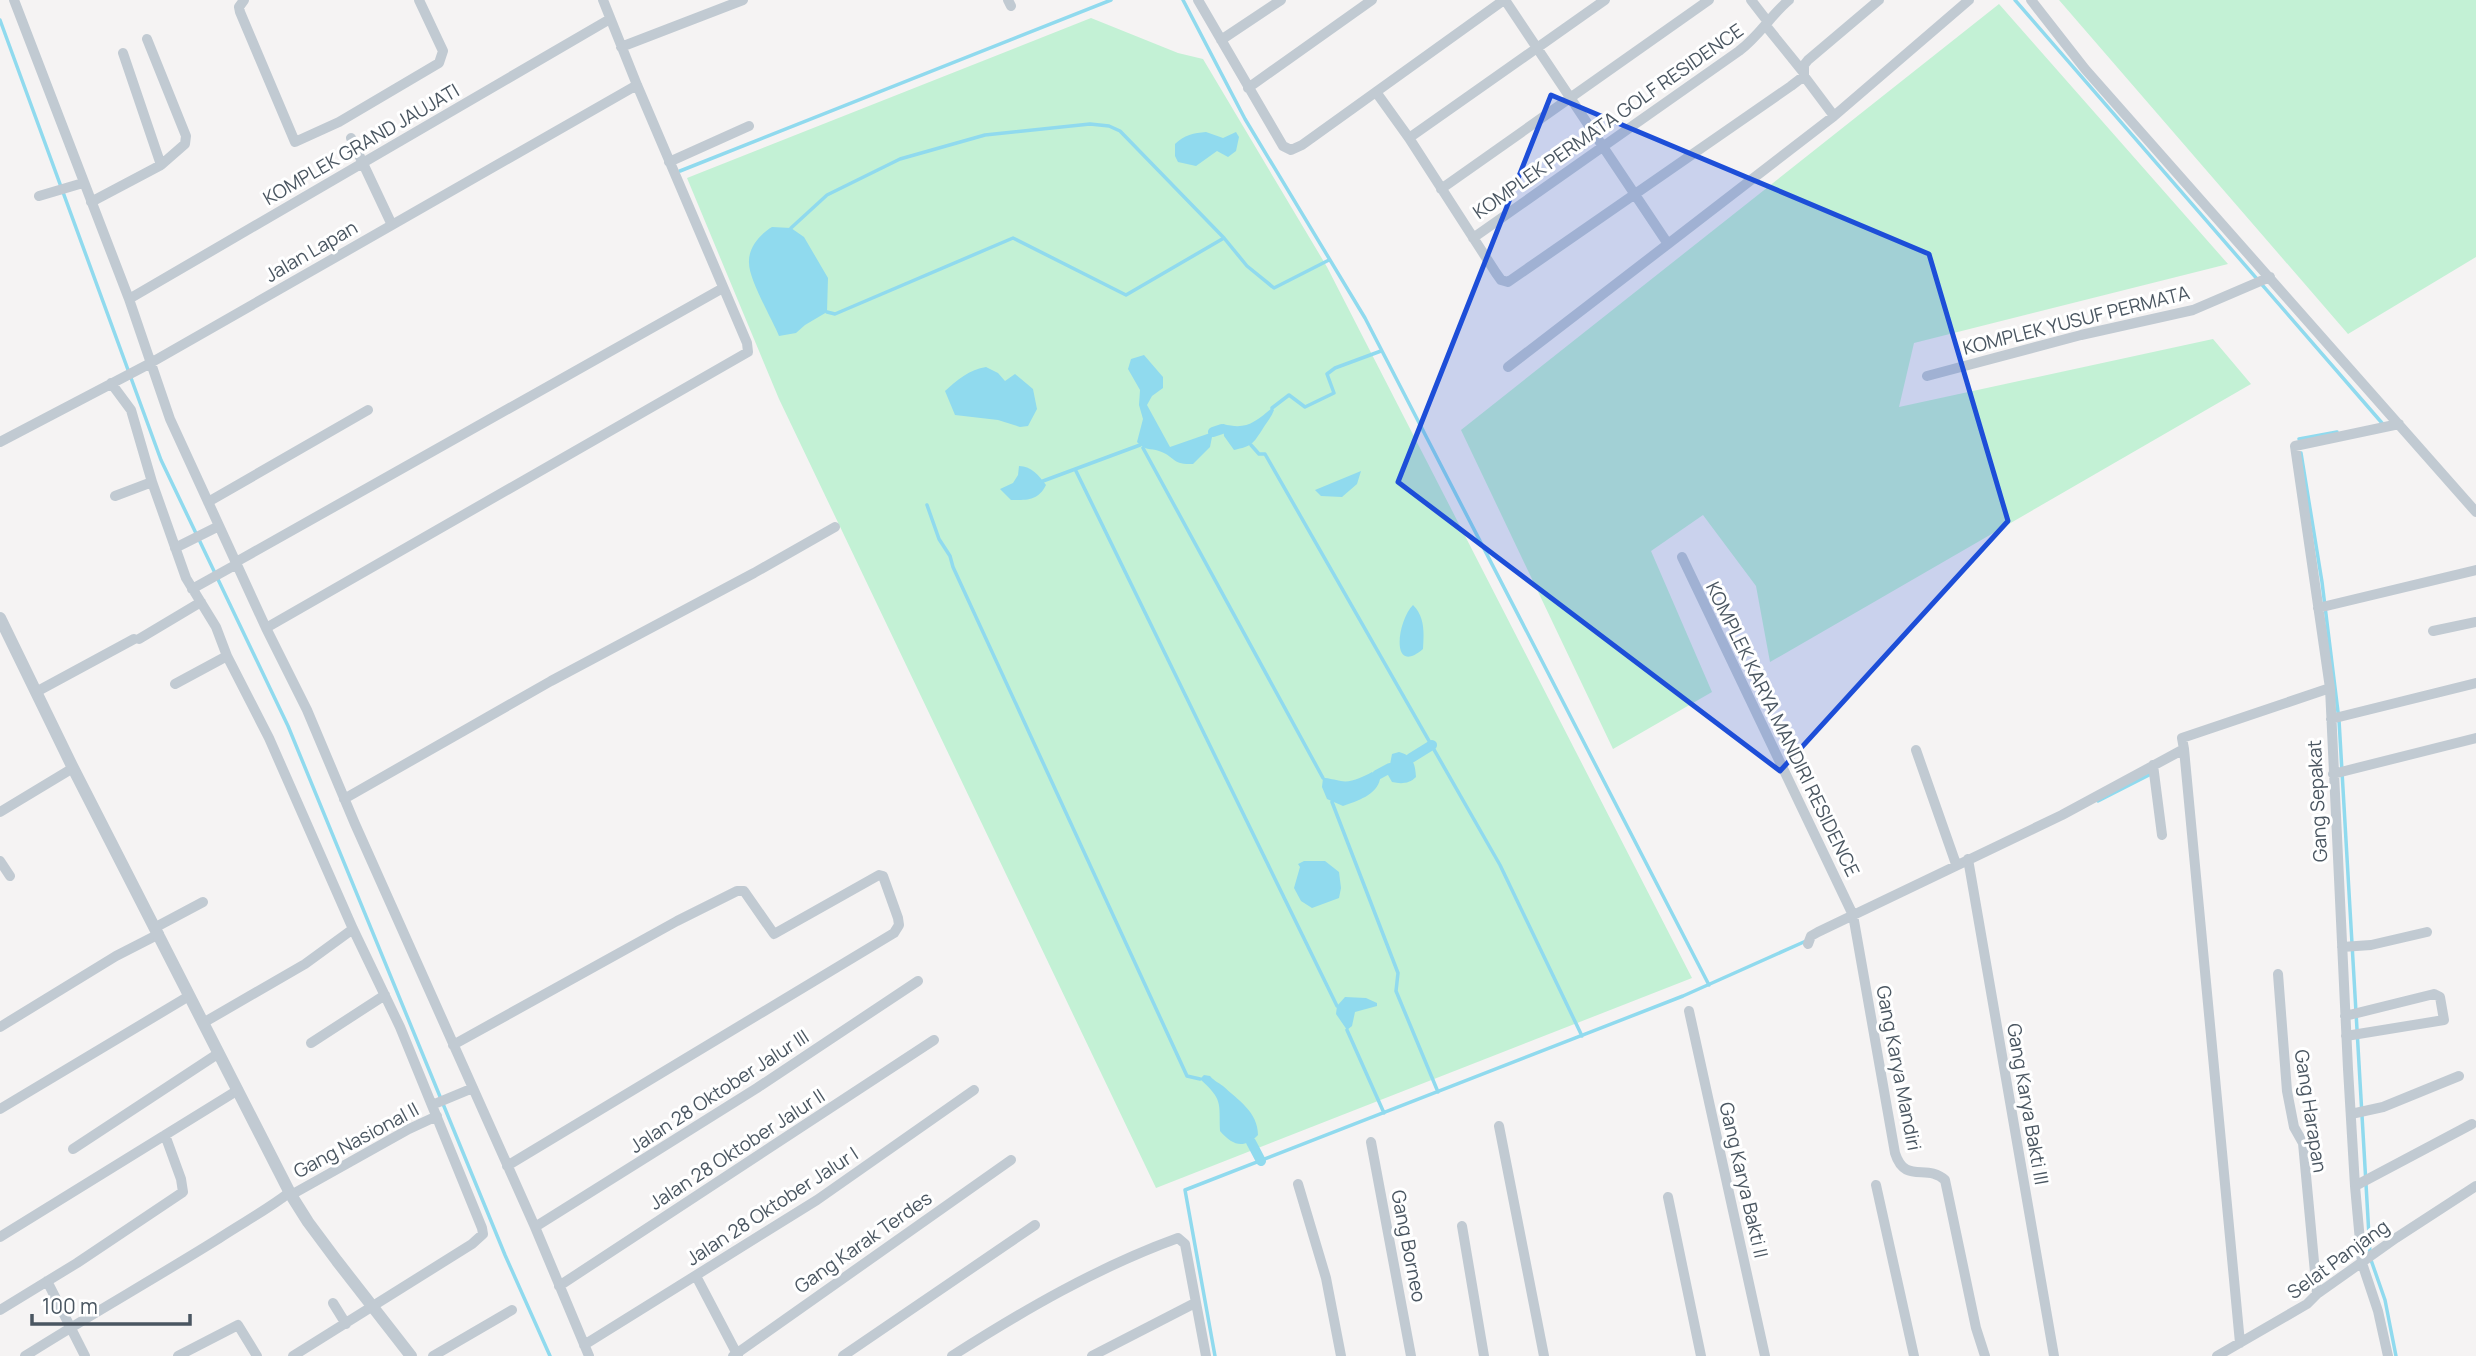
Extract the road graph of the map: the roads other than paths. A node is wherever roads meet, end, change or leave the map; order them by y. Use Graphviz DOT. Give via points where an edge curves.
graph roads {
  1 [pos="14,0"];
  2 [pos="244,0"];
  3 [pos="419,0"];
  4 [pos="603,0"];
  5 [pos="743,0"];
  6 [pos="1198,0"];
  7 [pos="1280,0"];
  8 [pos="1372,0"];
  9 [pos="1505,0"];
  10 [pos="1605,0"];
  11 [pos="1709,0"];
  12 [pos="1751,0"];
  13 [pos="1789,0"];
  14 [pos="1880,0"];
  15 [pos="1969,0"];
  16 [pos="2031,0"];
  17 [pos="610,19"];
  18 [pos="1767,24"];
  19 [pos="147,39"];
  20 [pos="1221,40"];
  21 [pos="621,47"];
  22 [pos="1538,48"];
  23 [pos="123,53"];
  24 [pos="1804,74"];
  25 [pos="637,85"];
  26 [pos="1248,88"];
  27 [pos="1376,92"];
  28 [pos="1570,96"];
  29 [pos="1834,116"];
  30 [pos="749,126"];
  31 [pos="351,138"];
  32 [pos="1409,138"];
  33 [pos="1602,146"];
  34 [pos="669,162"];
  35 [pos="364,163"];
  36 [pos="161,165"];
  37 [pos="77,185"];
  38 [pos="1441,189"];
  39 [pos="1634,194"];
  40 [pos="38,196"];
  41 [pos="91,202"];
  42 [pos="392,225"];
  43 [pos="1472,238"];
  44 [pos="1668,244"];
  45 [pos="2270,276"];
  46 [pos="723,288"];
  47 [pos="129,299"];
  48 [pos="149,364"];
  49 [pos="1508,367"];
  50 [pos="1927,376"];
  51 [pos="115,381"];
  52 [pos="368,410"];
  53 [pos="2399,424"];
  54 [pos="0,442"];
  55 [pos="152,482"];
  56 [pos="115,496"];
  57 [pos="208,502"];
  58 [pos="2476,512"];
  59 [pos="219,526"];
  60 [pos="835,527"];
  61 [pos="178,547"];
  62 [pos="1682,557"];
  63 [pos="236,563"];
  64 [pos="2476,570"];
  65 [pos="196,587"];
  66 [pos="201,602"];
  67 [pos="2323,607"];
  68 [pos="0,618"];
  69 [pos="2476,622"];
  70 [pos="266,628"];
  71 [pos="2433,631"];
  72 [pos="227,656"];
  73 [pos="2476,683"];
  74 [pos="175,684"];
  75 [pos="2330,688"];
  76 [pos="36,692"];
  77 [pos="2335,718"];
  78 [pos="2476,738"];
  79 [pos="2184,749"];
  80 [pos="1916,750"];
  81 [pos="73,768"];
  82 [pos="2153,770"];
  83 [pos="2335,774"];
  84 [pos="344,799"];
  85 [pos="0,812"];
  86 [pos="2161,835"];
  87 [pos="0,861"];
  88 [pos="1965,864"];
  89 [pos="9,876"];
  90 [pos="203,901"];
  91 [pos="1853,915"];
  92 [pos="353,929"];
  93 [pos="158,931"];
  94 [pos="2427,932"];
  95 [pos="1808,944"];
  96 [pos="2349,947"];
  97 [pos="2278,974"];
  98 [pos="918,981"];
  99 [pos="385,995"];
  100 [pos="190,996"];
  101 [pos="1689,1011"];
  102 [pos="2352,1015"];
  103 [pos="203,1023"];
  104 [pos="0,1027"];
  105 [pos="2354,1034"];
  106 [pos="934,1040"];
  107 [pos="311,1043"];
  108 [pos="453,1045"];
  109 [pos="219,1053"];
  110 [pos="2459,1076"];
  111 [pos="473,1088"];
  112 [pos="238,1090"];
  113 [pos="974,1090"];
  114 [pos="436,1103"];
  115 [pos="0,1109"];
  116 [pos="2358,1113"];
  117 [pos="437,1116"];
  118 [pos="2472,1124"];
  119 [pos="1499,1126"];
  120 [pos="165,1135"];
  121 [pos="1371,1142"];
  122 [pos="73,1149"];
  123 [pos="1011,1160"];
  124 [pos="507,1166"];
  125 [pos="2362,1182"];
  126 [pos="1298,1184"];
  127 [pos="1876,1185"];
  128 [pos="2476,1186"];
  129 [pos="290,1193"];
  130 [pos="1668,1197"];
  131 [pos="1035,1225"];
  132 [pos="1462,1226"];
  133 [pos="535,1227"];
  134 [pos="0,1237"];
  135 [pos="2364,1262"];
  136 [pos="696,1276"];
  137 [pos="47,1281"];
  138 [pos="559,1286"];
  139 [pos="2317,1294"];
  140 [pos="333,1303"];
  141 [pos="1195,1303"];
  142 [pos="374,1307"];
  143 [pos="0,1310"];
  144 [pos="512,1310"];
  145 [pos="346,1324"];
  146 [pos="70,1328"];
  147 [pos="2240,1343"];
  148 [pos="586,1351"];
  149 [pos="736,1355"];
  150 [pos="1341,1355"];
  151 [pos="2222,1355"];
  152 [pos="24,1356"];
  153 [pos="85,1356"];
  154 [pos="178,1356"];
  155 [pos="257,1356"];
  156 [pos="293,1356"];
  157 [pos="411,1356"];
  158 [pos="433,1356"];
  159 [pos="843,1356"];
  160 [pos="952,1356"];
  161 [pos="1091,1356"];
  162 [pos="1206,1356"];
  163 [pos="1411,1356"];
  164 [pos="1484,1356"];
  165 [pos="1544,1356"];
  166 [pos="1701,1356"];
  167 [pos="1765,1356"];
  168 [pos="1914,1356"];
  169 [pos="1985,1356"];
  170 [pos="2054,1356"];
  171 [pos="2388,1356"];
  1 -- 37 [label="street"];
  2 -- 3 [label="street" via="240,12 295,142 339,122 439,63 443,51"];
  4 -- 17 [label="street"];
  5 -- 21 [label="street"];
  6 -- 20 [label="street"];
  7 -- 20 [label="street"];
  8 -- 26 [label="street"];
  9 -- 22 [label="street"];
  9 -- 27 [label="street"];
  10 -- 22 [label="street"];
  11 -- 28 [label="street"];
  12 -- 18 [label="street"];
  13 -- 18 [label="street, KOMPLEK PERMATA GOLF RESIDENCE"];
  14 -- 24 [label="street" via="1808,60"];
  15 -- 29 [label="street"];
  16 -- 45 [label="street" via="2103,89"];
  17 -- 21 [label="street"];
  17 -- 35 [label="street, KOMPLEK GRAND JAUJATI"];
  18 -- 24 [label="street"];
  18 -- 33 [label="street, KOMPLEK PERMATA GOLF RESIDENCE" via="1739,51"];
  19 -- 36 [label="street" via="186,136 185,144"];
  20 -- 26 [label="street"];
  21 -- 25 [label="street"];
  22 -- 28 [label="street"];
  22 -- 32 [label="street"];
  23 -- 36 [label="street"];
  24 -- 29 [label="street"];
  24 -- 39 [label="street"];
  25 -- 34 [label="street"];
  25 -- 42 [label="street, Jalan Lapan"];
  26 -- 27 [label="street" via="1283,146 1290,150"];
  27 -- 32 [label="street"];
  28 -- 33 [label="street"];
  28 -- 38 [label="street"];
  29 -- 44 [label="street"];
  30 -- 34 [label="street"];
  31 -- 35 [label="street"];
  32 -- 38 [label="street"];
  33 -- 39 [label="street"];
  33 -- 43 [label="street, KOMPLEK PERMATA GOLF RESIDENCE"];
  34 -- 46 [label="street"];
  35 -- 42 [label="street"];
  35 -- 47 [label="street, KOMPLEK GRAND JAUJATI"];
  36 -- 41 [label="street"];
  37 -- 40 [label="street"];
  37 -- 41 [label="street"];
  38 -- 43 [label="street"];
  39 -- 43 [label="street" via="1507,282 1501,281"];
  39 -- 44 [label="street"];
  41 -- 47 [label="street"];
  42 -- 48 [label="street, Jalan Lapan"];
  44 -- 49 [label="street"];
  45 -- 50 [label="street, KOMPLEK YUSUF PERMATA" via="2193,310"];
  45 -- 53 [label="street"];
  46 -- 63 [label="street"];
  46 -- 70 [label="street" via="748,352"];
  47 -- 48 [label="street"];
  48 -- 51 [label="street, Jalan Lapan"];
  48 -- 57 [label="street"];
  51 -- 54 [label="street, Jalan Lapan"];
  51 -- 55 [label="street" via="131,410"];
  52 -- 57 [label="street"];
  53 -- 58 [label="street"];
  53 -- 67 [label="street, Gang Sepakat" via="2295,446"];
  55 -- 56 [label="street"];
  55 -- 61 [label="street"];
  57 -- 59 [label="street"];
  59 -- 61 [label="street"];
  59 -- 63 [label="street"];
  60 -- 84 [label="street"];
  61 -- 65 [label="street"];
  62 -- 91 [label="street, KOMPLEK KARYA MANDIRI RESIDENCE"];
  63 -- 65 [label="street"];
  63 -- 70 [label="street"];
  64 -- 67 [label="street"];
  65 -- 66 [label="street"];
  66 -- 72 [label="street"];
  66 -- 76 [label="street"];
  67 -- 75 [label="street, Gang Sepakat"];
  68 -- 76 [label="street"];
  69 -- 71 [label="street"];
  70 -- 84 [label="street"];
  72 -- 74 [label="street"];
  72 -- 92 [label="street" via="269,738"];
  73 -- 77 [label="street"];
  75 -- 77 [label="street, Gang Sepakat"];
  75 -- 79 [label="street" via="2182,738"];
  76 -- 81 [label="street"];
  77 -- 83 [label="street, Gang Sepakat"];
  78 -- 83 [label="street"];
  79 -- 82 [label="street"];
  79 -- 147 [label="street"];
  80 -- 88 [label="street, Gang Karya Bakti III"];
  81 -- 85 [label="street"];
  81 -- 93 [label="street"];
  82 -- 86 [label="street"];
  82 -- 88 [label="street"];
  83 -- 96 [label="street, Gang Sepakat"];
  84 -- 108 [label="street"];
  87 -- 89 [label="street"];
  88 -- 91 [label="street"];
  88 -- 170 [label="street, Gang Karya Bakti III"];
  90 -- 93 [label="street"];
  91 -- 95 [label="street" via="1814,934"];
  91 -- 169 [label="street, Gang Karya Mandiri" via="1897,1160 1912,1173 1934,1173 1945,1180"];
  92 -- 99 [label="street"];
  92 -- 103 [label="street" via="305,964"];
  93 -- 100 [label="street"];
  93 -- 104 [label="street"];
  94 -- 96 [label="street"];
  96 -- 102 [label="street, Gang Sepakat"];
  97 -- 139 [label="street, Gang Harapan" via="2286,1081 2294,1127 2303,1143"];
  98 -- 133 [label="street, Jalan 28 Oktober Jalur III"];
  99 -- 107 [label="street"];
  99 -- 114 [label="street"];
  100 -- 103 [label="street"];
  100 -- 115 [label="street"];
  101 -- 167 [label="street, Gang Karya Bakti II"];
  102 -- 105 [label="street, Gang Sepakat"];
  102 -- 105 [label="street" via="2434,994 2440,997 2444,1020"];
  103 -- 109 [label="street"];
  105 -- 116 [label="street, Gang Sepakat"];
  106 -- 138 [label="street, Jalan 28 Oktober Jalur II"];
  108 -- 111 [label="street"];
  108 -- 124 [label="street" via="741,889 774,934 883,876 898,918 894,933"];
  109 -- 112 [label="street"];
  109 -- 122 [label="street"];
  110 -- 116 [label="street"];
  111 -- 114 [label="street"];
  111 -- 124 [label="street"];
  112 -- 120 [label="street"];
  112 -- 129 [label="street"];
  113 -- 136 [label="street, Jalan 28 Oktober Jalur I" via="817,1200"];
  114 -- 117 [label="street"];
  116 -- 125 [label="street, Gang Sepakat"];
  117 -- 129 [label="street, Gang Nasional II"];
  117 -- 142 [label="street" via="483,1234"];
  118 -- 125 [label="street"];
  119 -- 165 [label="street"];
  120 -- 134 [label="street"];
  120 -- 137 [label="street" via="183,1192"];
  121 -- 163 [label="street, Gang Borneo"];
  123 -- 149 [label="street, Gang Karak Terdes"];
  124 -- 133 [label="street"];
  125 -- 135 [label="street, Gang Sepakat"];
  126 -- 150 [label="street" via="1326,1278"];
  127 -- 168 [label="street"];
  128 -- 135 [label="street, Selat Panjang"];
  129 -- 142 [label="street"];
  129 -- 146 [label="street, Gang Nasional II"];
  130 -- 166 [label="street"];
  131 -- 159 [label="street"];
  132 -- 164 [label="street"];
  133 -- 138 [label="street"];
  135 -- 139 [label="street, Selat Panjang"];
  135 -- 171 [label="street, Gang Sepakat"];
  136 -- 148 [label="street, Jalan 28 Oktober Jalur I"];
  136 -- 149 [label="street"];
  137 -- 143 [label="street"];
  137 -- 146 [label="street"];
  138 -- 148 [label="street"];
  139 -- 147 [label="street, Selat Panjang"];
  140 -- 145 [label="street"];
  141 -- 160 [label="street" via="1185,1244 1178,1238 1060,1291"];
  141 -- 161 [label="street"];
  141 -- 162 [label="street"];
  142 -- 145 [label="street"];
  142 -- 157 [label="street"];
  144 -- 158 [label="street"];
  145 -- 156 [label="street"];
  146 -- 152 [label="street, Gang Nasional II"];
  146 -- 153 [label="street"];
  147 -- 151 [label="street, Selat Panjang"];
  154 -- 155 [label="street" via="239,1325"];
}
